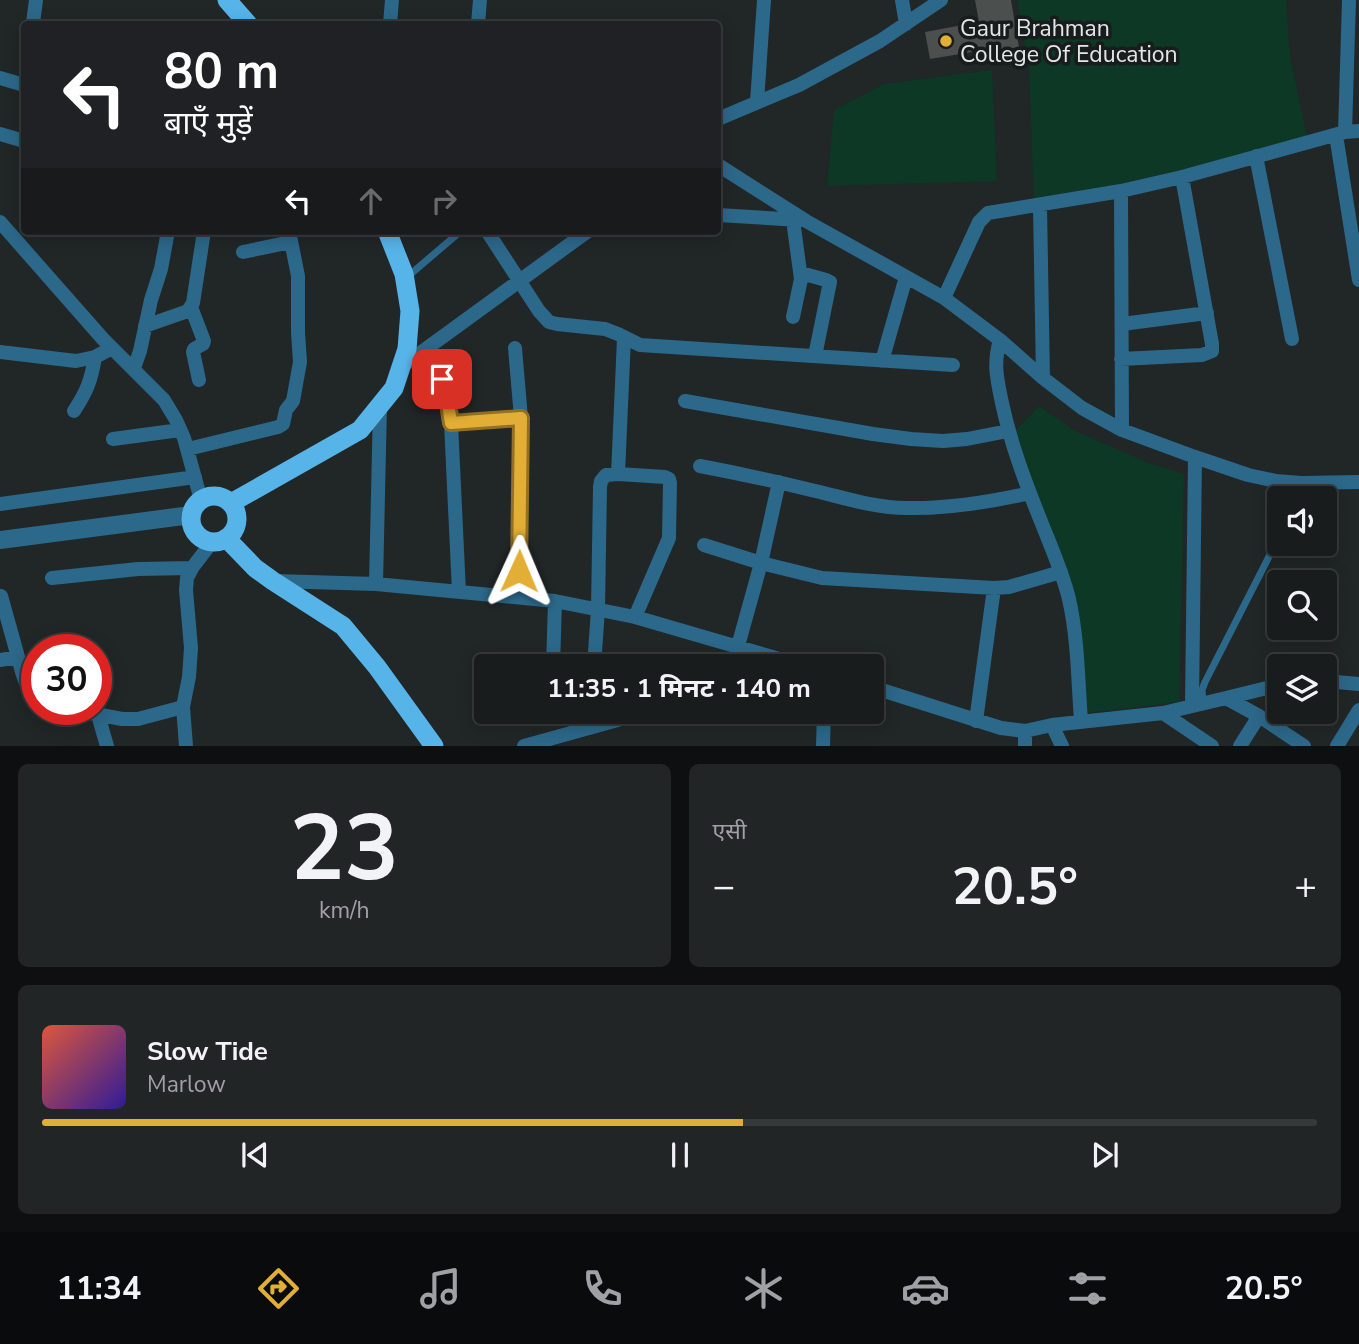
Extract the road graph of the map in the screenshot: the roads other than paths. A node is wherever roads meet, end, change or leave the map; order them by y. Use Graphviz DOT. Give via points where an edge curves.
graph roads {
  1 [pos="36,0"];
  2 [pos="227,0"];
  3 [pos="392,0"];
  4 [pos="480,0"];
  5 [pos="764,0"];
  6 [pos="902,0"];
  7 [pos="941,0"];
  8 [pos="1349,0"];
  9 [pos="33,21"];
  10 [pos="245,21"];
  11 [pos="390,21"];
  12 [pos="478,21"];
  13 [pos="906,24"];
  14 [pos="0,78"];
  15 [pos="21,84"];
  16 [pos="757,102"];
  17 [pos="721,118"];
  18 [pos="1347,133"];
  19 [pos="0,134"];
  20 [pos="21,140"];
  21 [pos="1256,156"];
  22 [pos="721,167"];
  23 [pos="1182,177"];
  24 [pos="1121,191"];
  25 [pos="1040,205"];
  26 [pos="721,215"];
  27 [pos="799,220"];
  28 [pos="0,222"];
  29 [pos="167,235"];
  30 [pos="203,235"];
  31 [pos="388,235"];
  32 [pos="456,235"];
  33 [pos="490,235"];
  34 [pos="583,235"];
  35 [pos="290,236"];
  36 [pos="243,252"];
  37 [pos="801,273"];
  38 [pos="906,277"];
  39 [pos="404,279"];
  40 [pos="1359,280"];
  41 [pos="520,281"];
  42 [pos="944,298"];
  43 [pos="191,307"];
  44 [pos="1207,313"];
  45 [pos="793,317"];
  46 [pos="1122,324"];
  47 [pos="145,326"];
  48 [pos="624,338"];
  49 [pos="1292,339"];
  50 [pos="1000,340"];
  51 [pos="113,348"];
  52 [pos="516,348"];
  53 [pos="0,352"];
  54 [pos="815,356"];
  55 [pos="95,357"];
  56 [pos="1121,359"];
  57 [pos="882,361"];
  58 [pos="408,362"];
  59 [pos="953,365"];
  60 [pos="134,368"];
  61 [pos="1043,378"];
  62 [pos="199,380"];
  63 [pos="685,401"];
  64 [pos="380,405"];
  65 [pos="74,411"];
  66 [pos="521,418"];
  67 [pos="451,423"];
  68 [pos="180,430"];
  69 [pos="1122,430"];
  70 [pos="1009,431"];
  71 [pos="113,439"];
  72 [pos="188,450"];
  73 [pos="1195,457"];
  74 [pos="700,466"];
  75 [pos="618,474"];
  76 [pos="195,477"];
  77 [pos="779,482"];
  78 [pos="1359,482"];
  79 [pos="1301,483"];
  80 [pos="1300,486"];
  81 [pos="1030,493"];
  82 [pos="231,503"];
  83 [pos="0,504"];
  84 [pos="196,507"];
  85 [pos="0,540"];
  86 [pos="219,540"];
  87 [pos="704,545"];
  88 [pos="1269,556"];
  89 [pos="761,563"];
  90 [pos="192,568"];
  91 [pos="1061,572"];
  92 [pos="52,578"];
  93 [pos="273,581"];
  94 [pos="376,584"];
  95 [pos="994,588"];
  96 [pos="459,592"];
  97 [pos="1,596"];
  98 [pos="519,597"];
  99 [pos="555,601"];
  100 [pos="598,609"];
  101 [pos="635,617"];
  102 [pos="5,630"];
  103 [pos="738,646"];
  104 [pos="553,654"];
  105 [pos="595,654"];
  106 [pos="764,654"];
  107 [pos="18,657"];
  108 [pos="0,660"];
  109 [pos="21,670"];
  110 [pos="1337,682"];
  111 [pos="1359,684"];
  112 [pos="1267,688"];
  113 [pos="884,691"];
  114 [pos="1226,698"];
  115 [pos="1198,705"];
  116 [pos="183,707"];
  117 [pos="1359,711"];
  118 [pos="1163,713"];
  119 [pos="1259,716"];
  120 [pos="112,717"];
  121 [pos="976,721"];
  122 [pos="1081,721"];
  123 [pos="582,724"];
  124 [pos="824,724"];
  125 [pos="101,725"];
  126 [pos="1052,725"];
  127 [pos="1025,738"];
  128 [pos="1060,744"];
  129 [pos="107,746"];
  130 [pos="186,746"];
  131 [pos="434,746"];
  132 [pos="524,746"];
  133 [pos="823,746"];
  134 [pos="1212,746"];
  135 [pos="1240,746"];
  136 [pos="1304,746"];
  137 [pos="1337,746"];
  1 -- 9 [label="street"];
  2 -- 10 [label="highway"];
  3 -- 11 [label="street"];
  4 -- 12 [label="street"];
  5 -- 16 [label="street"];
  6 -- 13 [label="street"];
  7 -- 13 [label="street"];
  8 -- 18 [label="street"];
  13 -- 16 [label="street" via="799,85"];
  14 -- 15 [label="street"];
  16 -- 17 [label="street"];
  18 -- 21 [label="street"];
  18 -- 40 [label="street"];
  19 -- 20 [label="street"];
  21 -- 23 [label="street"];
  21 -- 49 [label="street"];
  22 -- 27 [label="street"];
  23 -- 24 [label="street"];
  23 -- 44 [label="street"];
  24 -- 25 [label="street"];
  24 -- 46 [label="street"];
  25 -- 42 [label="street" via="993,211 983,217"];
  25 -- 61 [label="street"];
  26 -- 27 [label="street"];
  27 -- 37 [label="street"];
  27 -- 38 [label="street"];
  28 -- 51 [label="street"];
  29 -- 47 [label="street"];
  30 -- 43 [label="street"];
  31 -- 39 [label="highway"];
  32 -- 39 [label="lane"];
  33 -- 41 [label="street"];
  34 -- 41 [label="street"];
  35 -- 36 [label="street" via="270,247"];
  35 -- 72 [label="street" via="298,276 300,362 293,401 283,424"];
  37 -- 45 [label="street"];
  37 -- 54 [label="street" via="829,280 830,285"];
  38 -- 42 [label="street"];
  38 -- 57 [label="street"];
  39 -- 58 [label="highway" via="410,311"];
  41 -- 48 [label="street" via="549,322 605,330"];
  41 -- 58 [label="street"];
  42 -- 50 [label="street"];
  43 -- 47 [label="street"];
  43 -- 62 [label="street" via="204,341 193,352"];
  44 -- 46 [label="street"];
  44 -- 56 [label="street" via="1212,351 1207,354"];
  46 -- 56 [label="street"];
  47 -- 60 [label="street"];
  48 -- 54 [label="street" via="640,345"];
  48 -- 75 [label="street"];
  50 -- 61 [label="street"];
  50 -- 70 [label="street" via="996,372"];
  51 -- 55 [label="street"];
  51 -- 60 [label="street"];
  52 -- 66 [label="street"];
  53 -- 55 [label="street" via="66,360"];
  54 -- 57 [label="street"];
  55 -- 65 [label="street" via="87,390"];
  56 -- 69 [label="street"];
  57 -- 59 [label="street"];
  58 -- 64 [label="highway"];
  58 -- 67 [label="street" via="422,378 444,381"];
  60 -- 68 [label="street" via="164,400"];
  61 -- 69 [label="street" via="1082,408"];
  63 -- 70 [label="street" via="911,439 967,439"];
  64 -- 82 [label="highway" via="359,430"];
  64 -- 94 [label="street"];
  66 -- 67 [label="street"];
  66 -- 98 [label="street"];
  67 -- 96 [label="street"];
  68 -- 71 [label="street"];
  68 -- 72 [label="street"];
  69 -- 73 [label="street"];
  70 -- 81 [label="street"];
  72 -- 76 [label="street"];
  73 -- 79 [label="street" via="1248,475"];
  73 -- 115 [label="street"];
  74 -- 77 [label="street"];
  75 -- 100 [label="street" via="606,475 600,487"];
  75 -- 101 [label="street" via="664,477 670,482 669,538"];
  76 -- 83 [label="street"];
  76 -- 84 [label="street"];
  77 -- 81 [label="street" via="906,508"];
  77 -- 89 [label="street"];
  78 -- 79 [label="street"];
  79 -- 80 [label="lane"];
  81 -- 91 [label="street"];
  82 -- 84 [label="highway" via="207,496"];
  82 -- 86 [label="highway" via="237,523"];
  84 -- 85 [label="street"];
  84 -- 86 [label="highway" via="192,526 200,537"];
  86 -- 90 [label="street"];
  86 -- 93 [label="highway"];
  87 -- 89 [label="street"];
  88 -- 115 [label="lane" via="1205,682"];
  89 -- 95 [label="street" via="822,578"];
  89 -- 103 [label="street"];
  90 -- 92 [label="street"];
  90 -- 116 [label="street" via="187,578 191,648"];
  91 -- 95 [label="street"];
  91 -- 122 [label="street" via="1074,631"];
  93 -- 94 [label="street"];
  93 -- 131 [label="highway" via="343,625"];
  94 -- 96 [label="street"];
  95 -- 121 [label="street"];
  96 -- 98 [label="street"];
  97 -- 102 [label="street"];
  98 -- 99 [label="street"];
  99 -- 100 [label="street"];
  99 -- 104 [label="street"];
  100 -- 101 [label="street"];
  100 -- 105 [label="street"];
  101 -- 103 [label="street"];
  102 -- 107 [label="street"];
  103 -- 106 [label="street"];
  107 -- 108 [label="street"];
  107 -- 109 [label="street"];
  110 -- 111 [label="street"];
  112 -- 114 [label="street"];
  113 -- 121 [label="street"];
  114 -- 115 [label="street"];
  114 -- 119 [label="street"];
  115 -- 118 [label="street"];
  116 -- 120 [label="street" via="138,719"];
  116 -- 130 [label="street"];
  117 -- 137 [label="street"];
  118 -- 122 [label="street"];
  118 -- 134 [label="street"];
  119 -- 135 [label="street"];
  119 -- 136 [label="street"];
  121 -- 127 [label="street"];
  122 -- 126 [label="street"];
  123 -- 132 [label="street"];
  124 -- 133 [label="street"];
  125 -- 129 [label="street"];
  126 -- 127 [label="street"];
  126 -- 128 [label="street"];
}
